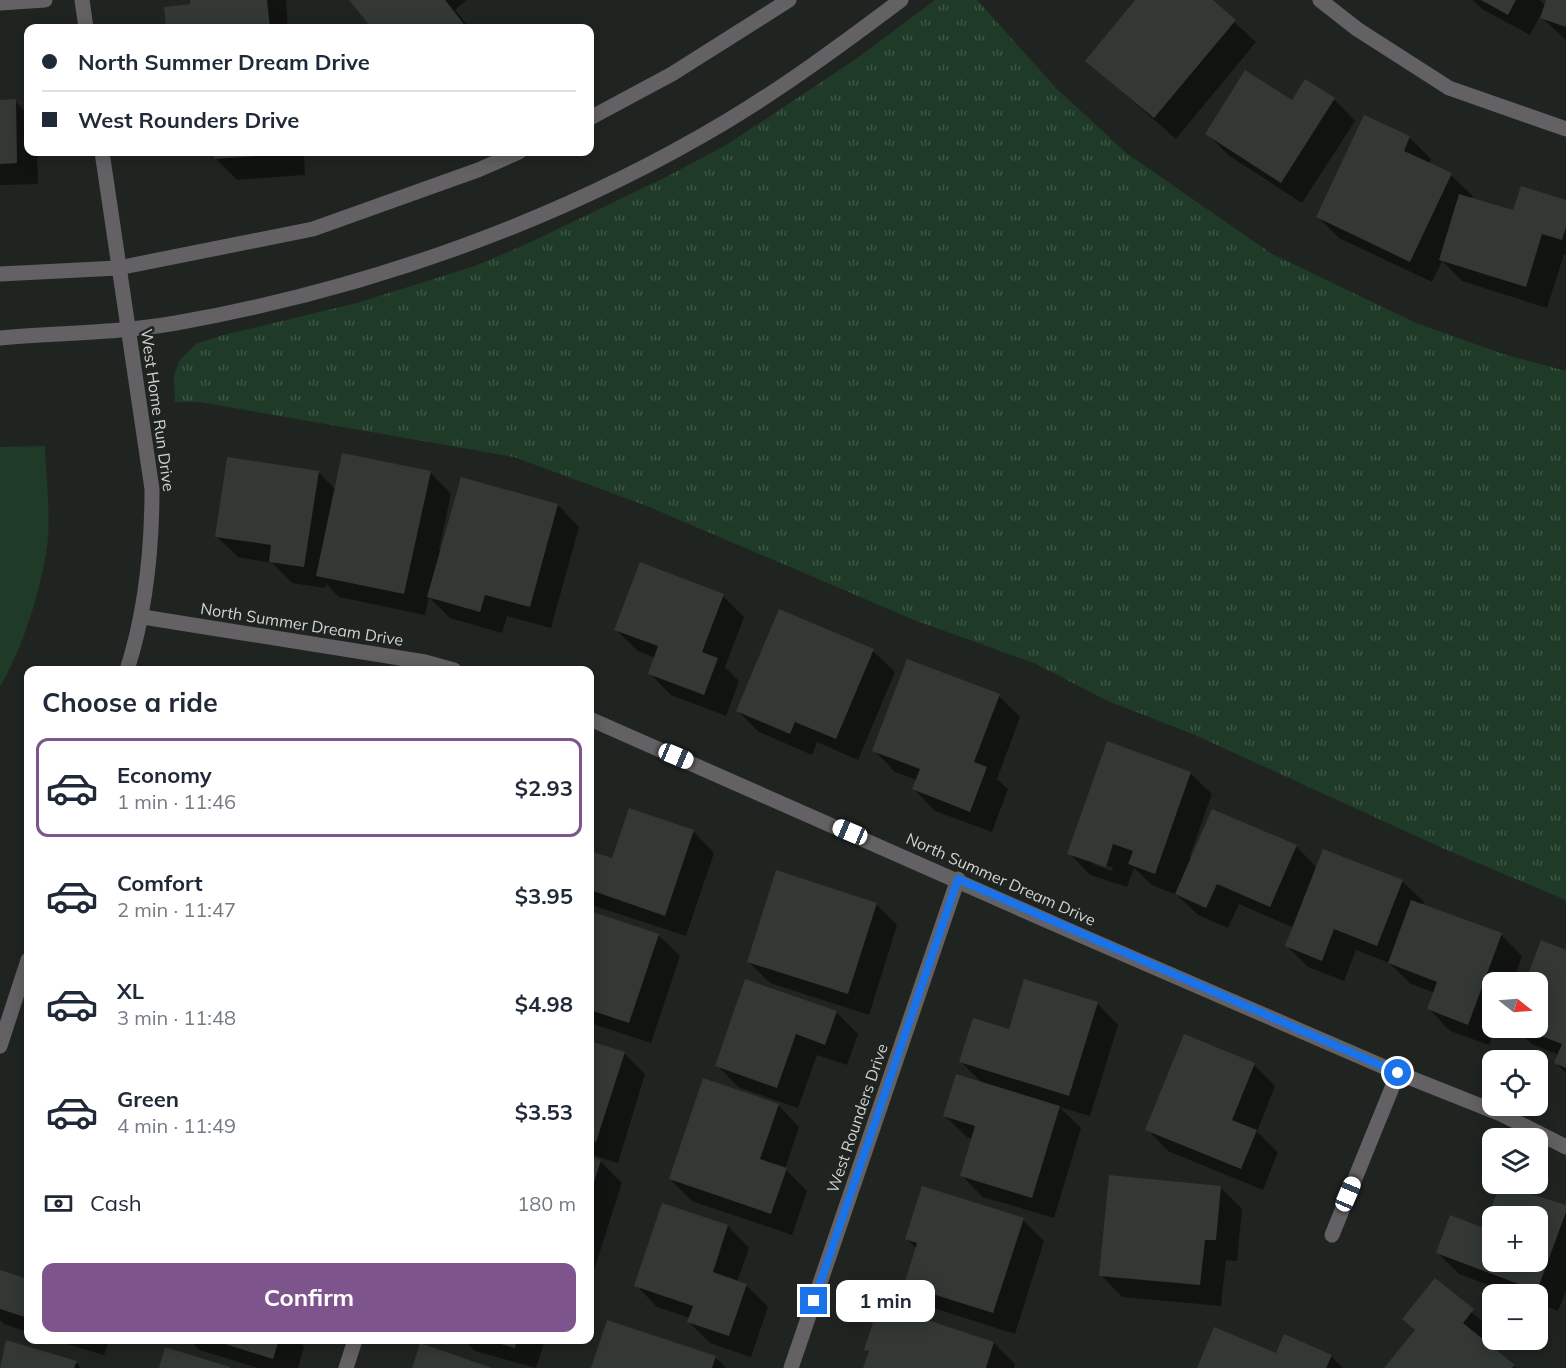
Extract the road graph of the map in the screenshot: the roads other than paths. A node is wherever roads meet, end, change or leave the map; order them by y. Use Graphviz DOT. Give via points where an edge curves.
graph roads {
  1 [pos="45,0"];
  2 [pos="82,0"];
  3 [pos="789,0"];
  4 [pos="900,0"];
  5 [pos="1320,0"];
  6 [pos="0,3"];
  7 [pos="85,24"];
  8 [pos="594,116"];
  9 [pos="1566,129"];
  10 [pos="103,156"];
  11 [pos="510,156"];
  12 [pos="118,268"];
  13 [pos="0,274"];
  14 [pos="129,329"];
  15 [pos="0,338"];
  16 [pos="143,617"];
  17 [pos="128,666"];
  18 [pos="440,666"];
  19 [pos="594,721"];
  20 [pos="958,879"];
  21 [pos="24,972"];
  22 [pos="0,1046"];
  23 [pos="1398,1073"];
  24 [pos="1566,1147"];
  25 [pos="1332,1235"];
  26 [pos="354,1344"];
  27 [pos="346,1368"];
  28 [pos="791,1368"];
  1 -- 6 [label="street"];
  2 -- 7 [label="street"];
  3 -- 8 [label="street" via="672,74"];
  4 -- 14 [label="street" via="727,121 615,180 502,230 431,257 302,296"];
  5 -- 9 [label="street" via="1357,29 1449,88"];
  10 -- 12 [label="street, West Home Run Drive"];
  11 -- 12 [label="street" via="313,229"];
  12 -- 13 [label="street"];
  12 -- 14 [label="street, West Home Run Drive"];
  14 -- 15 [label="street"];
  14 -- 16 [label="street, West Home Run Drive" via="152,489 152,546"];
  16 -- 17 [label="street, West Home Run Drive"];
  16 -- 18 [label="street, North Summer Dream Drive"];
  19 -- 20 [label="street, North Summer Dream Drive"];
  20 -- 23 [label="street, North Summer Dream Drive"];
  20 -- 28 [label="street, West Rounders Drive"];
  21 -- 22 [label="street"];
  23 -- 24 [label="street, North Summer Dream Drive" via="1501,1114"];
  23 -- 25 [label="street"];
  26 -- 27 [label="street"];
}
